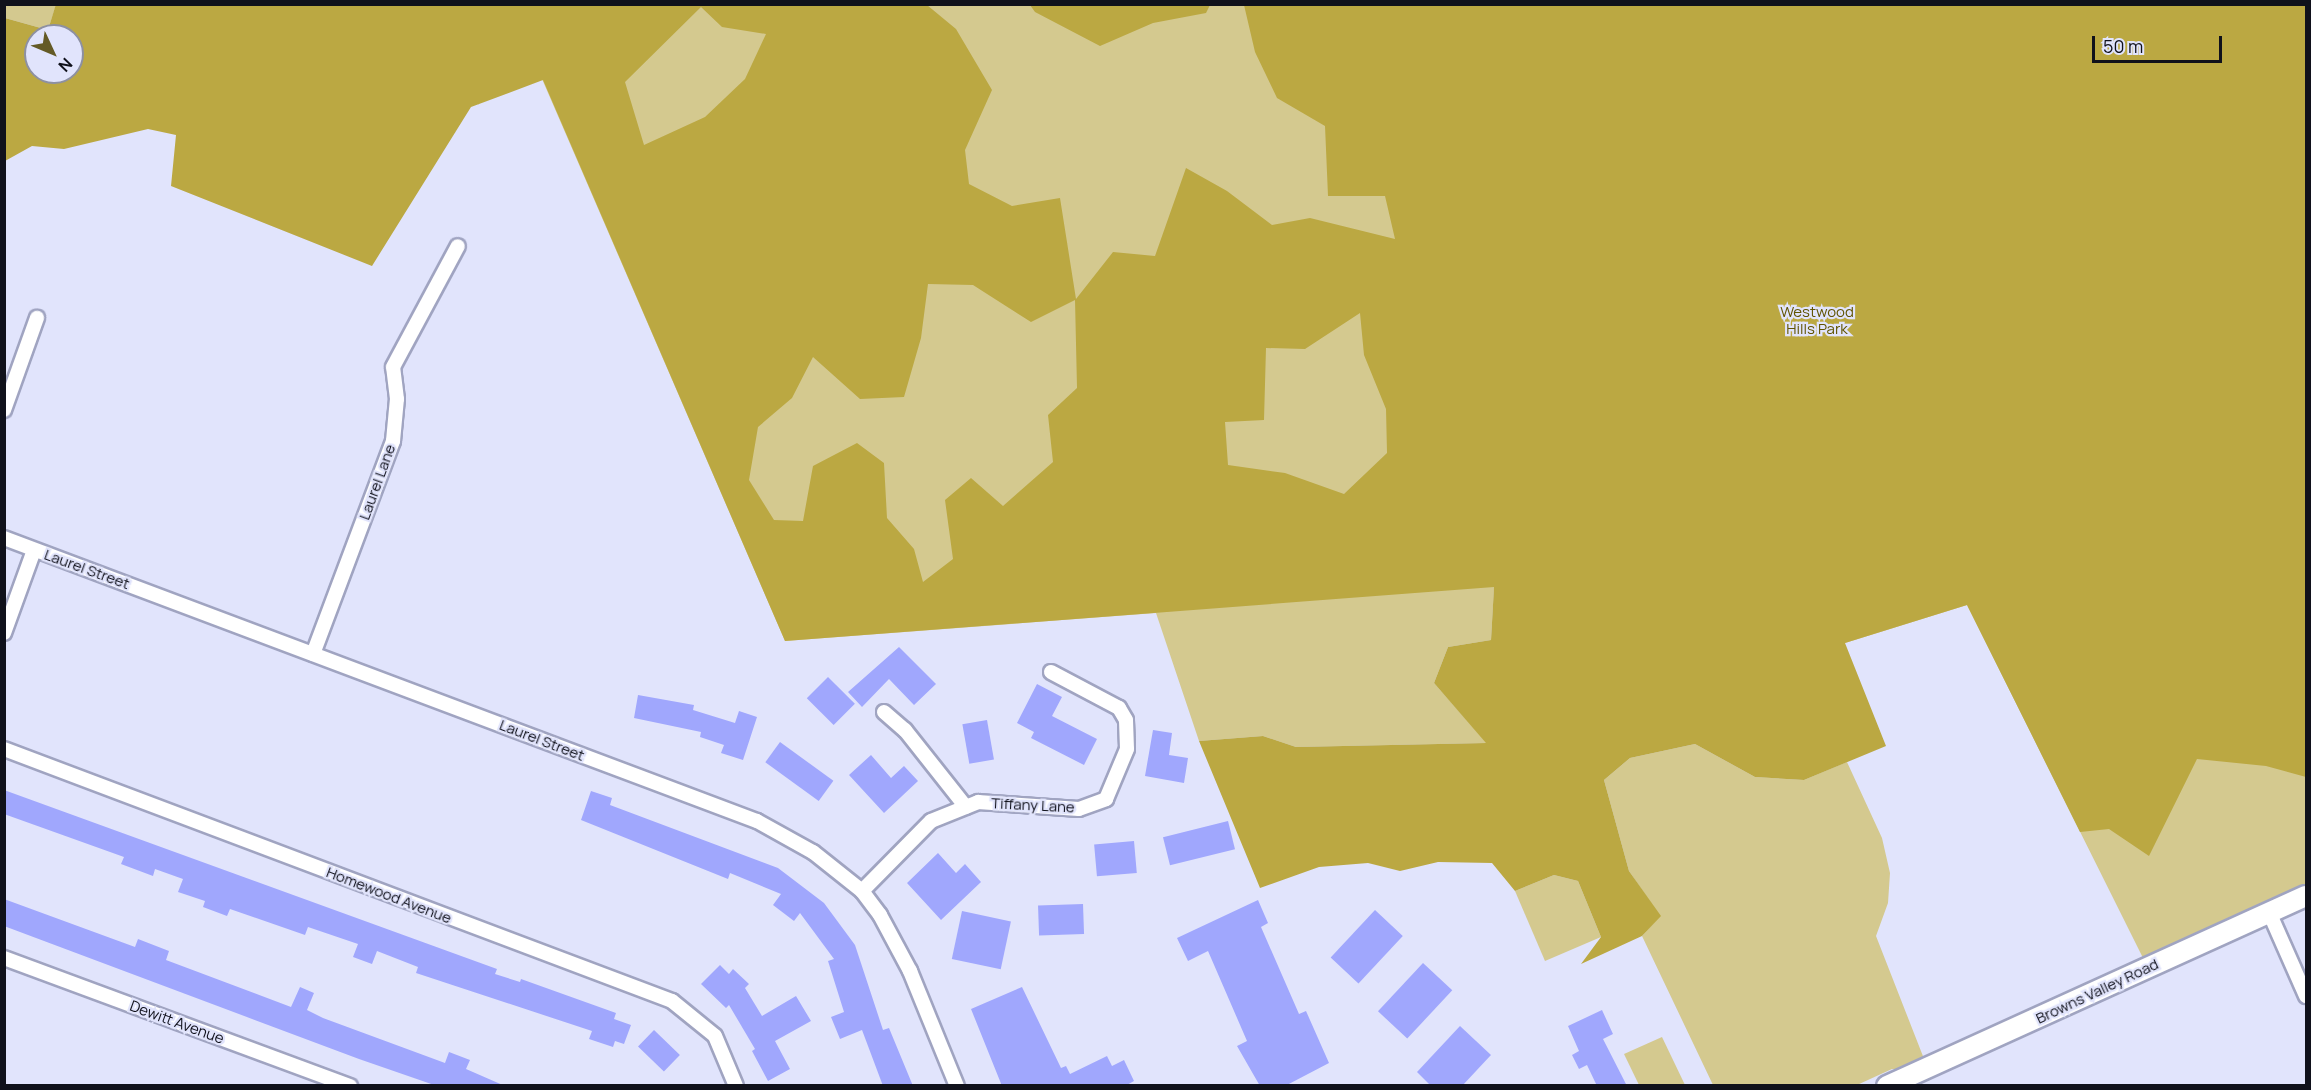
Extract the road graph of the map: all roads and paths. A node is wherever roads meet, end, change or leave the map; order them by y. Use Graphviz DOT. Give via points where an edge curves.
graph roads {
  1 [pos="458,246"];
  2 [pos="36,318"];
  3 [pos="4,410"];
  4 [pos="4,538"];
  5 [pos="34,550"];
  6 [pos="4,633"];
  7 [pos="312,654"];
  8 [pos="1051,672"];
  9 [pos="884,712"];
  10 [pos="4,749"];
  11 [pos="966,807"];
  12 [pos="862,891"];
  13 [pos="2307,896"];
  14 [pos="2269,912"];
  15 [pos="4,958"];
  16 [pos="2307,996"];
  17 [pos="350,1086"];
  18 [pos="736,1086"];
  19 [pos="957,1086"];
  20 [pos="1887,1086"];
  1 -- 7 [label="street, Laurel Lane" via="393,368 397,399 393,441"];
  2 -- 3 [label="street"];
  4 -- 5 [label="street, Laurel Street"];
  5 -- 6 [label="street"];
  5 -- 7 [label="street, Laurel Street"];
  7 -- 12 [label="street, Laurel Street" via="757,821 813,852"];
  8 -- 11 [label="street, Tiffany Lane" via="1119,708 1126,720 1127,749 1106,800 1079,809 978,802"];
  9 -- 11 [label="street" via="905,730"];
  10 -- 18 [label="street, Homewood Avenue" via="672,1001 716,1036"];
  11 -- 12 [label="street, Tiffany Lane" via="918,831"];
  12 -- 19 [label="street, Laurel Street" via="910,971"];
  13 -- 14 [label="main road, Browns Valley Road"];
  14 -- 16 [label="street"];
  14 -- 20 [label="main road, Browns Valley Road"];
  15 -- 17 [label="street, Dewitt Avenue"];
}
